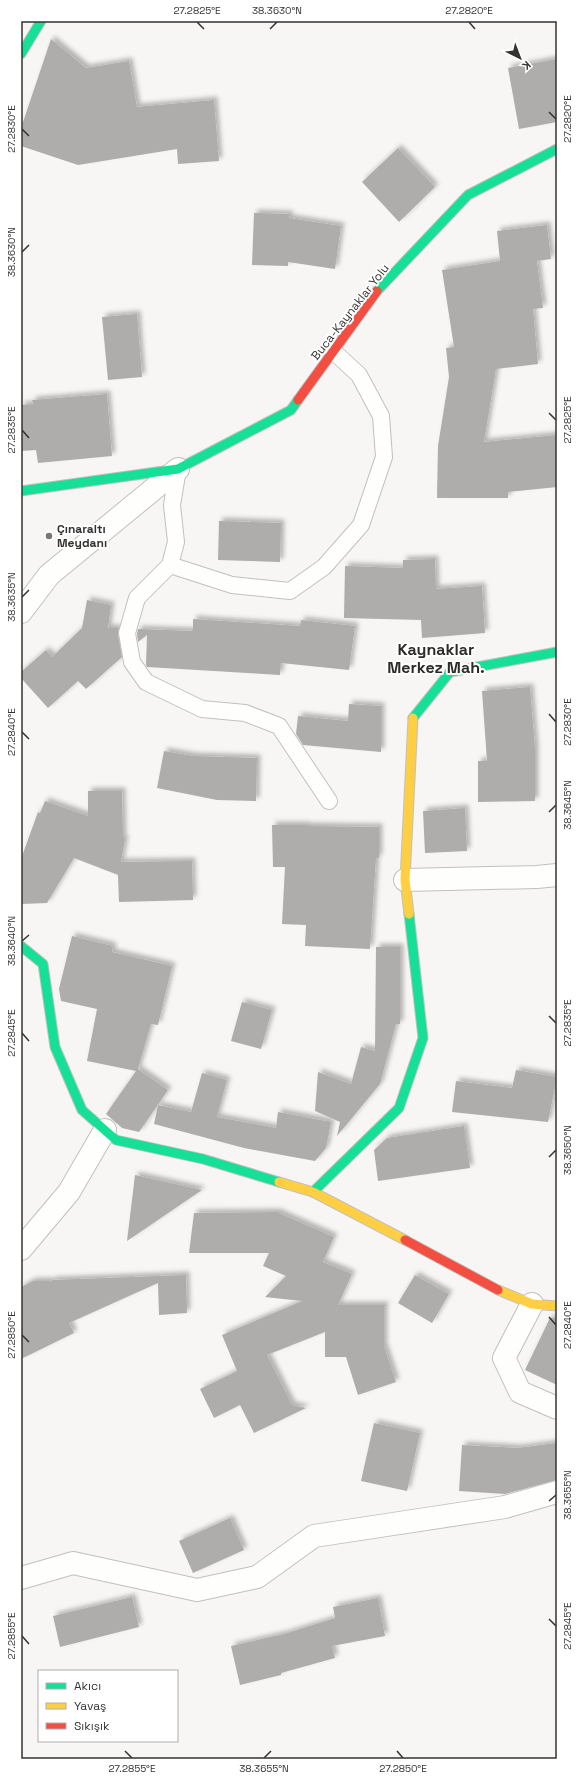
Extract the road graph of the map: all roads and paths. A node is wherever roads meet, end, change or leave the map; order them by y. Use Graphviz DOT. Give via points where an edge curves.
graph roads {
  1 [pos="41,21"];
  2 [pos="21,54"];
  3 [pos="557,149"];
  4 [pos="333,351"];
  5 [pos="178,469"];
  6 [pos="21,491"];
  7 [pos="170,565"];
  8 [pos="21,612"];
  9 [pos="557,652"];
  10 [pos="329,800"];
  11 [pos="557,875"];
  12 [pos="405,880"];
  13 [pos="21,946"];
  14 [pos="105,1130"];
  15 [pos="313,1192"];
  16 [pos="21,1249"];
  17 [pos="532,1304"];
  18 [pos="557,1306"];
  19 [pos="557,1408"];
  20 [pos="557,1492"];
  21 [pos="21,1578"];
  1 -- 2 [label="street"];
  3 -- 4 [label="street, Buca-Kaynaklar Yolu" via="468,195 378,290"];
  4 -- 5 [label="street, Buca-Kaynaklar Yolu" via="291,410"];
  4 -- 7 [label="lane" via="359,375 381,416 384,456 361,525 324,567 290,591 232,585"];
  5 -- 6 [label="street, Buca-Kaynaklar Yolu"];
  5 -- 7 [label="lane" via="172,506 176,542"];
  5 -- 8 [label="street" via="50,575"];
  7 -- 10 [label="lane" via="137,598 127,633 132,662 146,682 202,709 245,713 279,726"];
  9 -- 12 [label="street" via="450,672 413,717"];
  11 -- 12 [label="street"];
  12 -- 15 [label="street" via="423,1038 399,1108"];
  13 -- 14 [label="street" via="43,964 55,1047 82,1110"];
  14 -- 15 [label="street" via="116,1140 203,1159"];
  14 -- 16 [label="street" via="69,1192"];
  15 -- 17 [label="street" via="501,1291"];
  17 -- 18 [label="street"];
  17 -- 19 [label="street" via="504,1358 520,1392"];
  20 -- 21 [label="street" via="505,1506 314,1536 258,1577 197,1590 73,1563"];
}
